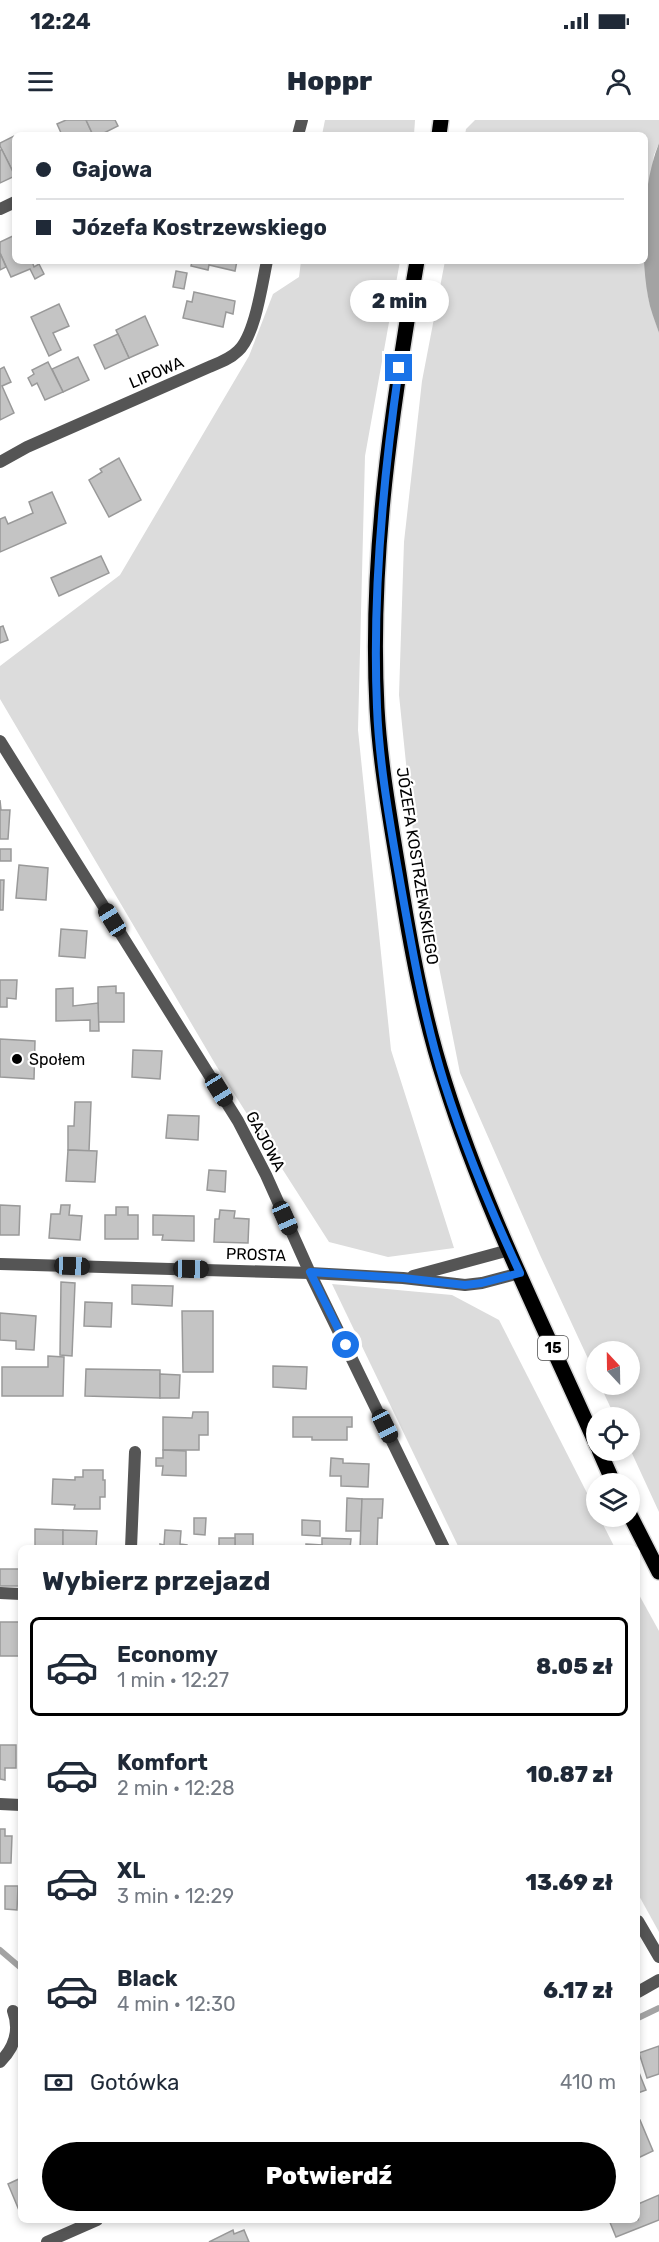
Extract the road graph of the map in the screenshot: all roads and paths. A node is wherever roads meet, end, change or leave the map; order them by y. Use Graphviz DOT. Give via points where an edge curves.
graph roads {
  1 [pos="266,264"];
  2 [pos="417,264"];
  3 [pos="0,462"];
  4 [pos="0,741"];
  5 [pos="509,1250"];
  6 [pos="0,1264"];
  7 [pos="310,1272"];
  8 [pos="520,1273"];
  9 [pos="403,1278"];
  10 [pos="586,1421"];
  11 [pos="135,1452"];
  12 [pos="636,1527"];
  13 [pos="131,1545"];
  14 [pos="443,1545"];
  15 [pos="659,1572"];
  16 [pos="0,1593"];
  17 [pos="18,1594"];
  18 [pos="0,1804"];
  19 [pos="18,1804"];
  20 [pos="640,1924"];
  21 [pos="659,1957"];
  22 [pos="659,1980"];
  23 [pos="640,1991"];
  24 [pos="13,2011"];
  25 [pos="0,2062"];
  26 [pos="90,2223"];
  27 [pos="47,2242"];
  1 -- 3 [label="street, LIPOWA" via="247,339 240,350"];
  2 -- 5 [label="main road, JÓZEFA KOSTRZEWSKIEGO / 15" via="392,416 382,516 376,669 380,744 404,908 434,1047 457,1120"];
  4 -- 7 [label="street, GAJOWA" via="238,1121"];
  5 -- 8 [label="main road, JÓZEFA KOSTRZEWSKIEGO / 15"];
  5 -- 9 [label="street, PROSTA"];
  6 -- 7 [label="street, PROSTA"];
  7 -- 9 [label="street, PROSTA"];
  7 -- 14 [label="street, GAJOWA"];
  8 -- 9 [label="street, PROSTA" via="465,1285"];
  8 -- 10 [label="main road, JÓZEFA KOSTRZEWSKIEGO / 15"];
  11 -- 13 [label="street"];
  12 -- 15 [label="main road"];
  16 -- 17 [label="street"];
  18 -- 19 [label="street"];
  20 -- 21 [label="street"];
  22 -- 23 [label="street"];
  24 -- 25 [label="street" via="18,2023 16,2037"];
  26 -- 27 [label="street"];
}
